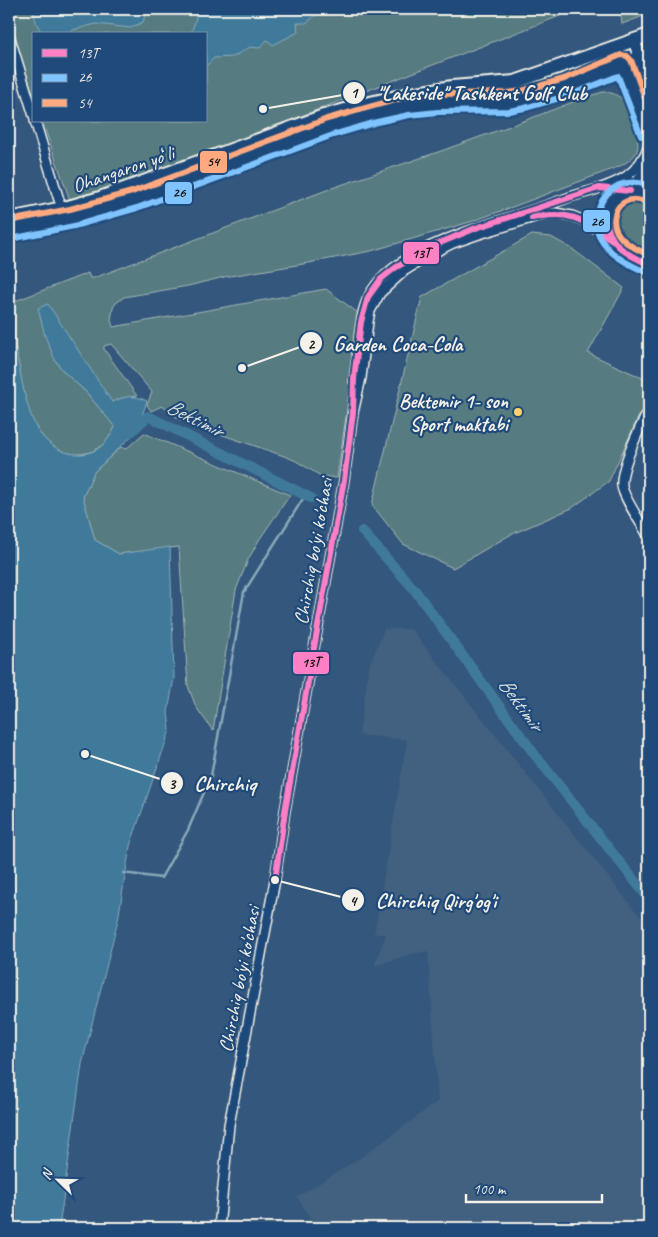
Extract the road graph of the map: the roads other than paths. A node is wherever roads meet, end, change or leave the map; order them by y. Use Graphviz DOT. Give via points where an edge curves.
graph roads {
  1 [pos="9,35"];
  2 [pos="649,35"];
  3 [pos="634,41"];
  4 [pos="616,47"];
  5 [pos="645,55"];
  6 [pos="623,64"];
  7 [pos="649,82"];
  8 [pos="32,110"];
  9 [pos="35,122"];
  10 [pos="649,133"];
  11 [pos="649,146"];
  12 [pos="649,163"];
  13 [pos="599,188"];
  14 [pos="630,191"];
  15 [pos="649,194"];
  16 [pos="59,200"];
  17 [pos="11,224"];
  18 [pos="614,241"];
  19 [pos="649,264"];
  20 [pos="649,411"];
  21 [pos="353,412"];
  22 [pos="649,537"];
  23 [pos="219,1228"];
  1 -- 8 [label="street"];
  2 -- 3 [label="highway, Ohangaron yoʻli"];
  3 -- 4 [label="highway, Ohangaron yoʻli"];
  3 -- 5 [label="main road"];
  4 -- 6 [label="main road"];
  4 -- 17 [label="highway, Ohangaron yoʻli" via="515,82 405,95 324,116 100,198"];
  5 -- 6 [label="highway, Ohangaron yoʻli"];
  5 -- 7 [label="main road"];
  6 -- 10 [label="main road"];
  6 -- 17 [label="highway, Ohangaron yoʻli" via="520,101 408,106 330,127 128,202 72,218"];
  9 -- 16 [label="street"];
  11 -- 13 [label="street, Chirchiq bo'yi ko'chasi" via="635,169 620,180"];
  12 -- 14 [label="main road"];
  13 -- 14 [label="street, Chirchiq bo'yi ko'chasi"];
  13 -- 21 [label="street, Chirchiq bo'yi ko'chasi" via="434,245 381,279 364,309 354,378"];
  14 -- 15 [label="main road"];
  14 -- 18 [label="main road" via="617,196 607,211 606,228"];
  18 -- 19 [label="main road"];
  18 -- 21 [label="street, Chirchiq bo'yi ko'chasi" via="582,220 549,214 454,243 404,271 380,293 370,311"];
  20 -- 22 [label="street" via="636,434 622,476 622,488"];
  21 -- 23 [label="street, Chirchiq bo'yi ko'chasi" via="275,880 229,1125"];
}
